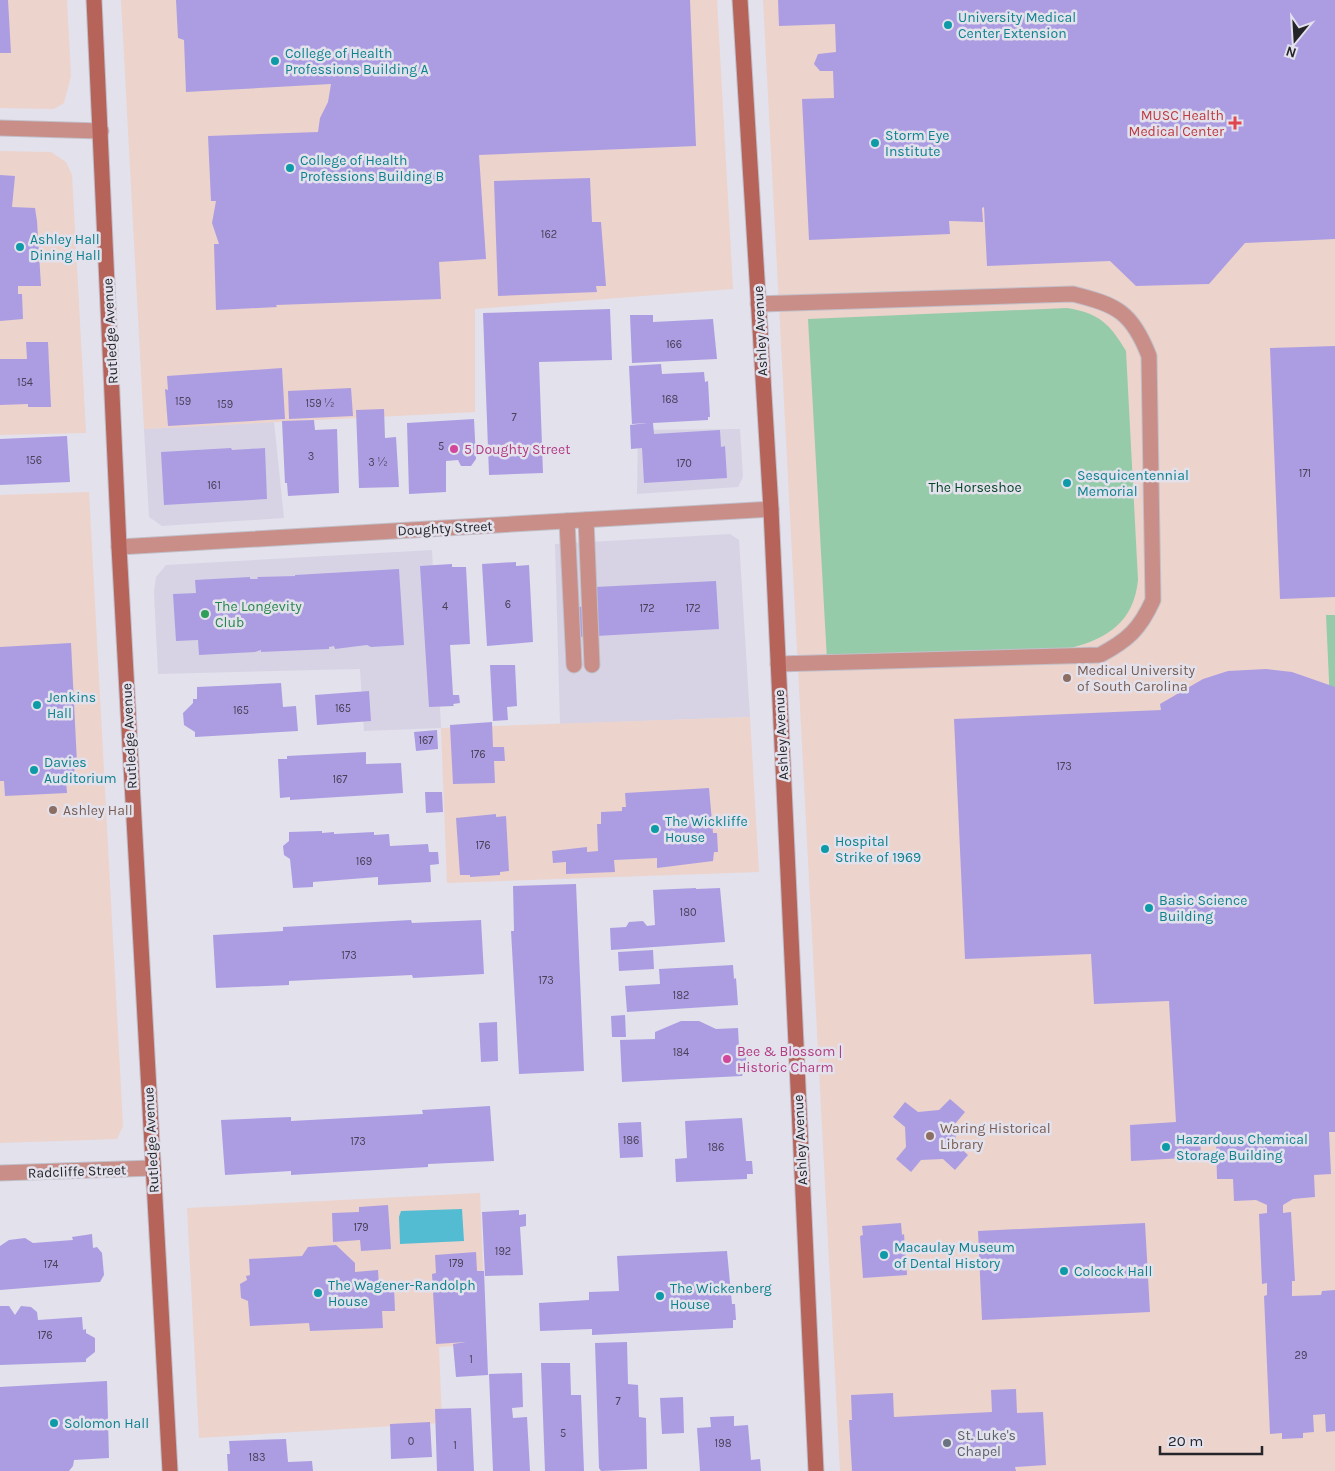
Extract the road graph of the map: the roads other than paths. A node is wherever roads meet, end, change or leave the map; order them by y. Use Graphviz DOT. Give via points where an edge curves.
graph roads {
  1 [pos="94,0"];
  2 [pos="740,0"];
  3 [pos="0,128"];
  4 [pos="101,131"];
  5 [pos="758,304"];
  6 [pos="771,509"];
  7 [pos="586,520"];
  8 [pos="568,521"];
  9 [pos="119,547"];
  10 [pos="778,664"];
  11 [pos="574,665"];
  12 [pos="592,665"];
  13 [pos="153,1168"];
  14 [pos="0,1173"];
  15 [pos="170,1471"];
  16 [pos="816,1471"];
  1 -- 4 [label="main road, Rutledge Avenue"];
  2 -- 5 [label="main road, Ashley Avenue"];
  3 -- 4 [label="street"];
  4 -- 9 [label="main road, Rutledge Avenue"];
  5 -- 6 [label="main road, Ashley Avenue"];
  5 -- 10 [label="street" via="1073,294 1120,310 1140,332 1149,356 1153,600 1133,634 1100,655"];
  6 -- 7 [label="street, Doughty Street"];
  6 -- 10 [label="main road, Ashley Avenue"];
  7 -- 8 [label="street, Doughty Street"];
  7 -- 12 [label="street"];
  8 -- 9 [label="street, Doughty Street"];
  8 -- 11 [label="street"];
  9 -- 13 [label="main road, Rutledge Avenue"];
  10 -- 16 [label="main road, Ashley Avenue"];
  13 -- 14 [label="street, Radcliffe Street"];
  13 -- 15 [label="main road, Rutledge Avenue"];
}
